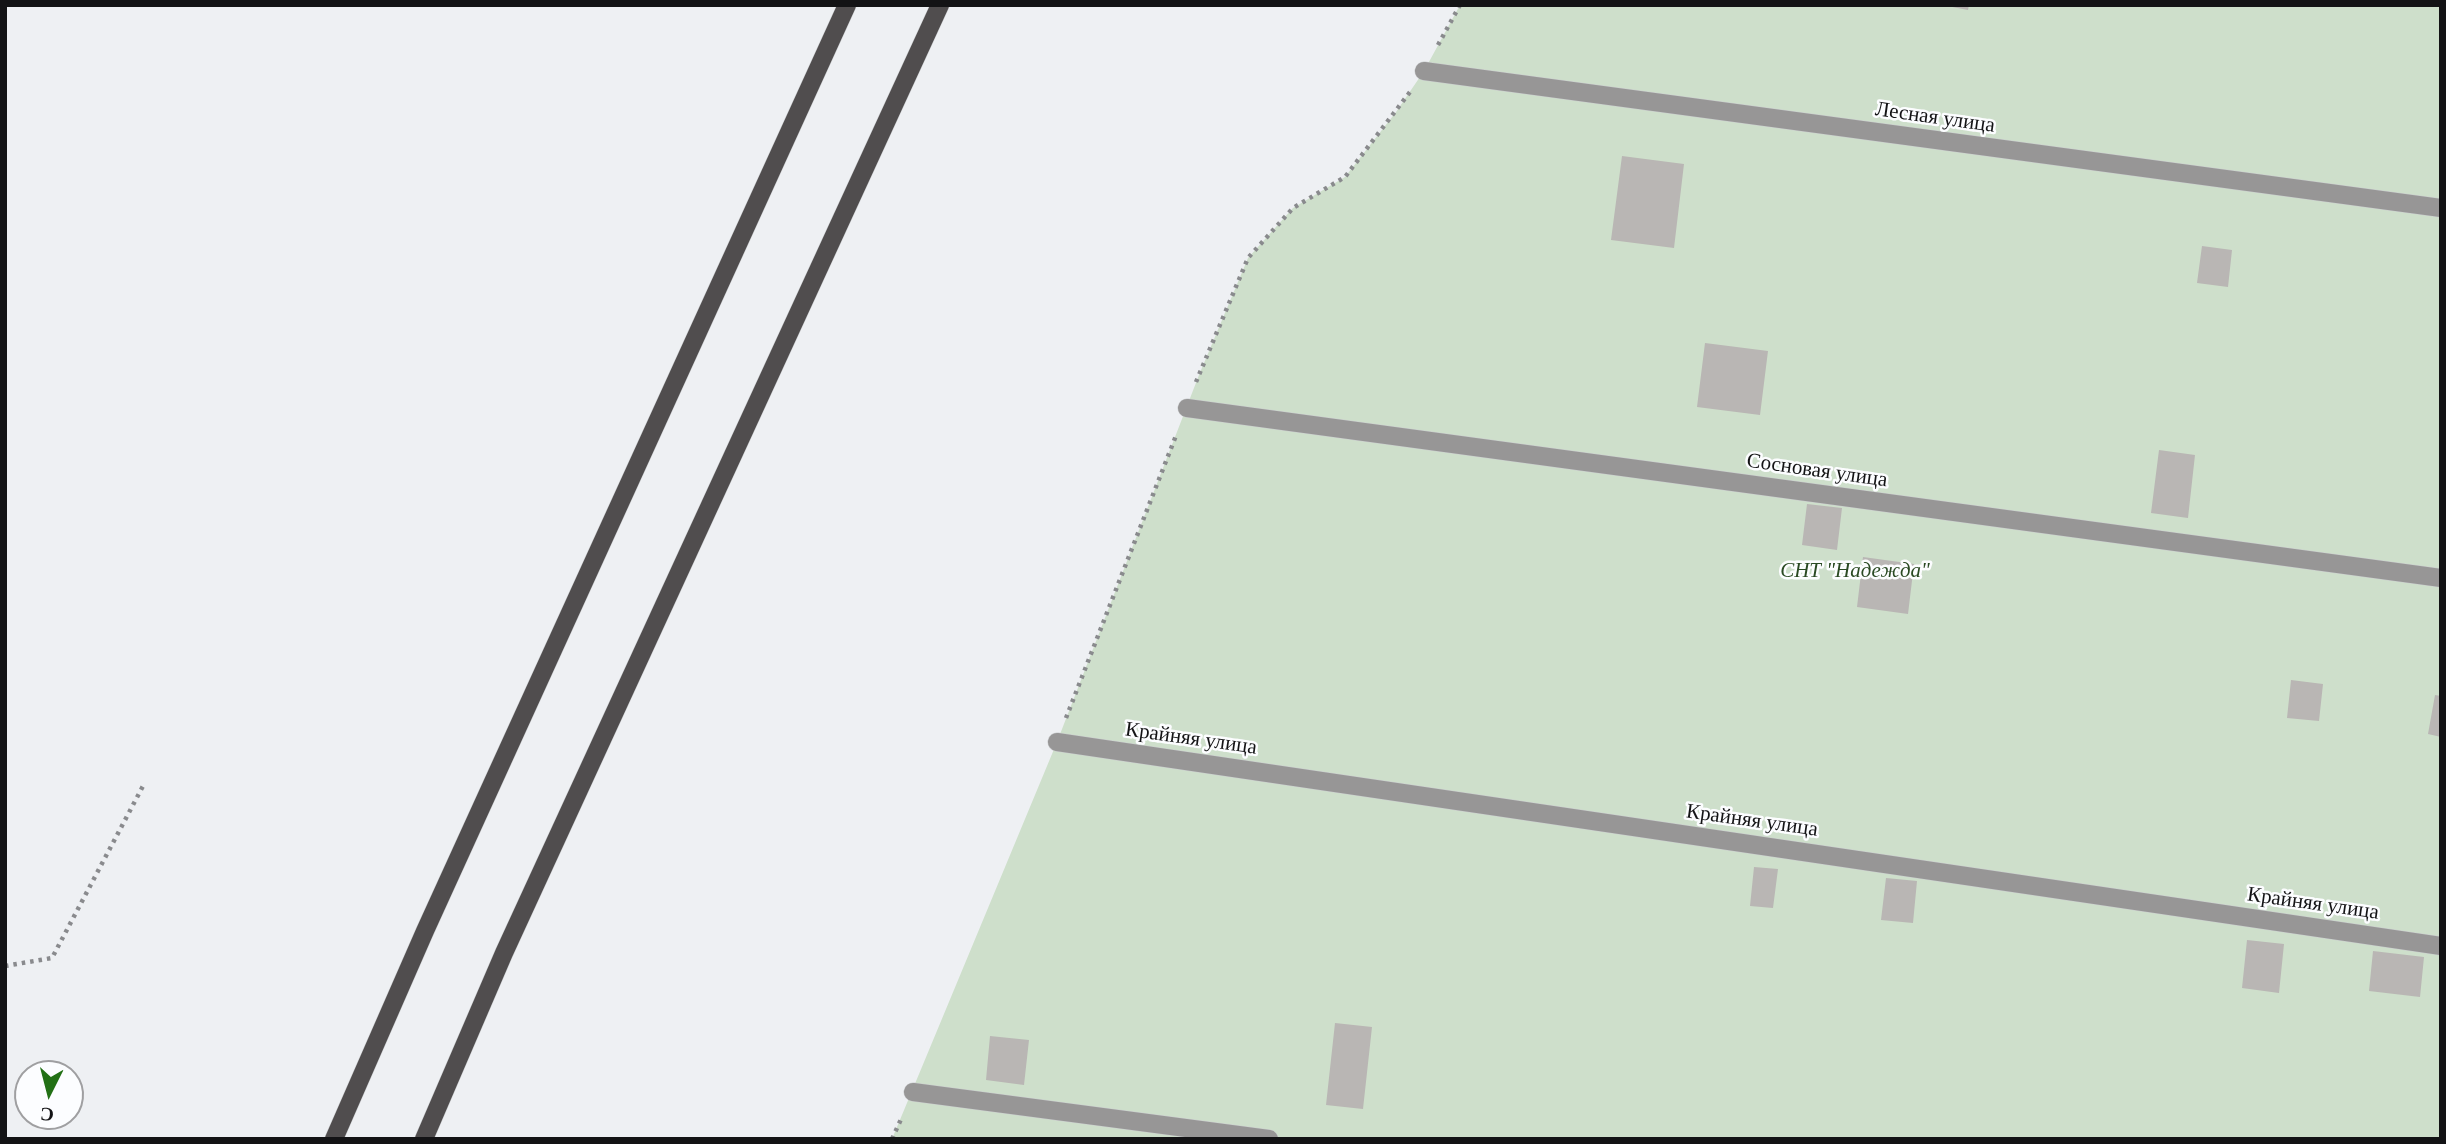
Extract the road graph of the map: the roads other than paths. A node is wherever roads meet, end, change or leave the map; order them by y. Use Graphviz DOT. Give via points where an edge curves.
graph roads {
  1 [pos="847,5"];
  2 [pos="940,5"];
  3 [pos="1424,71"];
  4 [pos="2441,208"];
  5 [pos="1187,408"];
  6 [pos="2441,578"];
  7 [pos="1057,742"];
  8 [pos="2441,946"];
  9 [pos="913,1092"];
  10 [pos="334,1139"];
  11 [pos="424,1139"];
  12 [pos="1269,1139"];
  1 -- 10 [label="main road"];
  2 -- 11 [label="main road" via="504,953"];
  3 -- 4 [label="street, Лесная улица"];
  5 -- 6 [label="street, Сосновая улица"];
  7 -- 8 [label="street, Крайняя улица"];
  9 -- 12 [label="street"];
}
